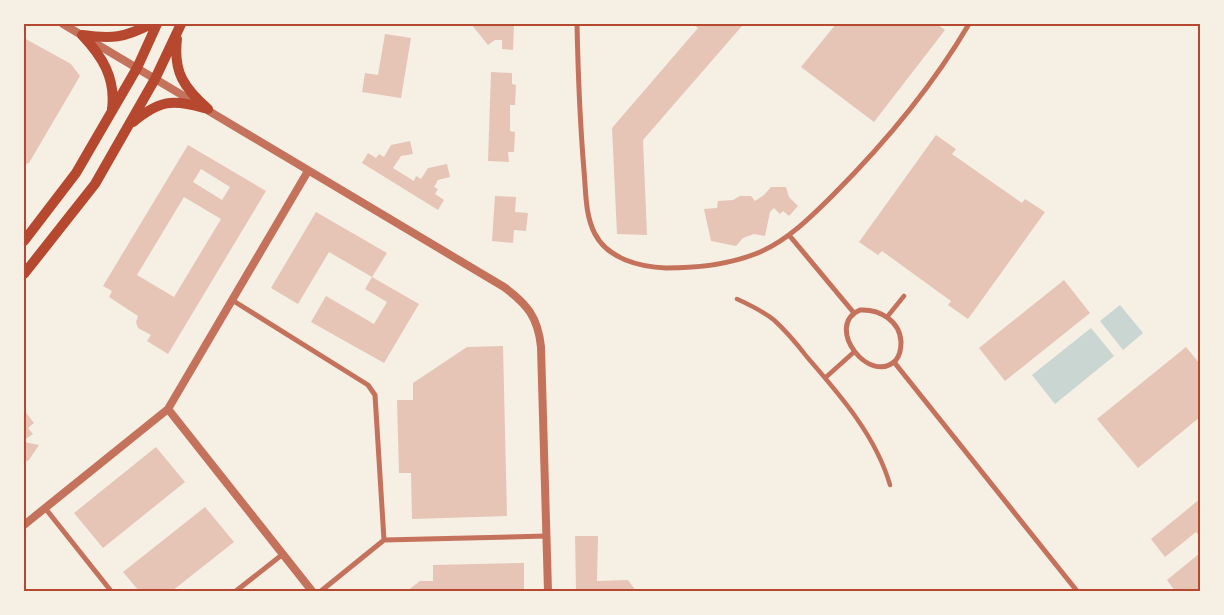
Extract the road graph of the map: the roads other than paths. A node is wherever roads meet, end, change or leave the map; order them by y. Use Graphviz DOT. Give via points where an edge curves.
graph roads {
  1 [pos="63,24"];
  2 [pos="152,24"];
  3 [pos="157,24"];
  4 [pos="576,24"];
  5 [pos="968,24"];
  6 [pos="180,27"];
  7 [pos="82,35"];
  8 [pos="137,68"];
  9 [pos="155,79"];
  10 [pos="208,109"];
  11 [pos="111,112"];
  12 [pos="128,126"];
  13 [pos="308,171"];
  14 [pos="789,235"];
  15 [pos="24,241"];
  16 [pos="24,274"];
  17 [pos="904,296"];
  18 [pos="737,299"];
  19 [pos="232,300"];
  20 [pos="854,313"];
  21 [pos="887,317"];
  22 [pos="854,352"];
  23 [pos="894,362"];
  24 [pos="826,378"];
  25 [pos="168,410"];
  26 [pos="890,484"];
  27 [pos="45,508"];
  28 [pos="24,525"];
  29 [pos="547,536"];
  30 [pos="384,540"];
  31 [pos="283,554"];
  32 [pos="111,591"];
  33 [pos="236,591"];
  34 [pos="312,591"];
  35 [pos="322,591"];
  36 [pos="548,591"];
  37 [pos="1077,591"];
  1 -- 7 [label="street"];
  2 -- 7 [label="main road" via="111,38"];
  3 -- 8 [label="main road"];
  4 -- 14 [label="street" via="588,214 595,234 607,250 627,261 652,268 691,268 757,254"];
  5 -- 14 [label="street" via="954,50 905,118 853,175"];
  6 -- 9 [label="main road"];
  6 -- 10 [label="main road" via="176,50 178,70 184,84"];
  7 -- 8 [label="street"];
  7 -- 11 [label="main road" via="100,56 110,75"];
  8 -- 9 [label="street"];
  8 -- 11 [label="main road"];
  9 -- 10 [label="street"];
  9 -- 12 [label="main road"];
  10 -- 12 [label="main road" via="172,102 154,108"];
  10 -- 13 [label="street"];
  11 -- 15 [label="main road" via="76,174"];
  12 -- 16 [label="main road" via="95,184"];
  13 -- 19 [label="street"];
  13 -- 29 [label="street" via="504,287 529,310 538,327 541,347"];
  14 -- 20 [label="street"];
  17 -- 21 [label="street"];
  18 -- 24 [label="street" via="761,310 775,321"];
  19 -- 25 [label="street"];
  19 -- 30 [label="street" via="368,385 374,392"];
  20 -- 21 [label="street" via="867,310"];
  20 -- 22 [label="street" via="847,327"];
  21 -- 23 [label="street" via="900,338 900,351"];
  22 -- 23 [label="street" via="875,366"];
  22 -- 24 [label="street"];
  23 -- 37 [label="street"];
  24 -- 26 [label="street" via="866,432 885,466"];
  25 -- 27 [label="street"];
  25 -- 31 [label="street"];
  27 -- 28 [label="street"];
  27 -- 32 [label="street"];
  29 -- 30 [label="street"];
  29 -- 36 [label="street"];
  30 -- 35 [label="street"];
  31 -- 33 [label="street"];
  31 -- 34 [label="street"];
}
